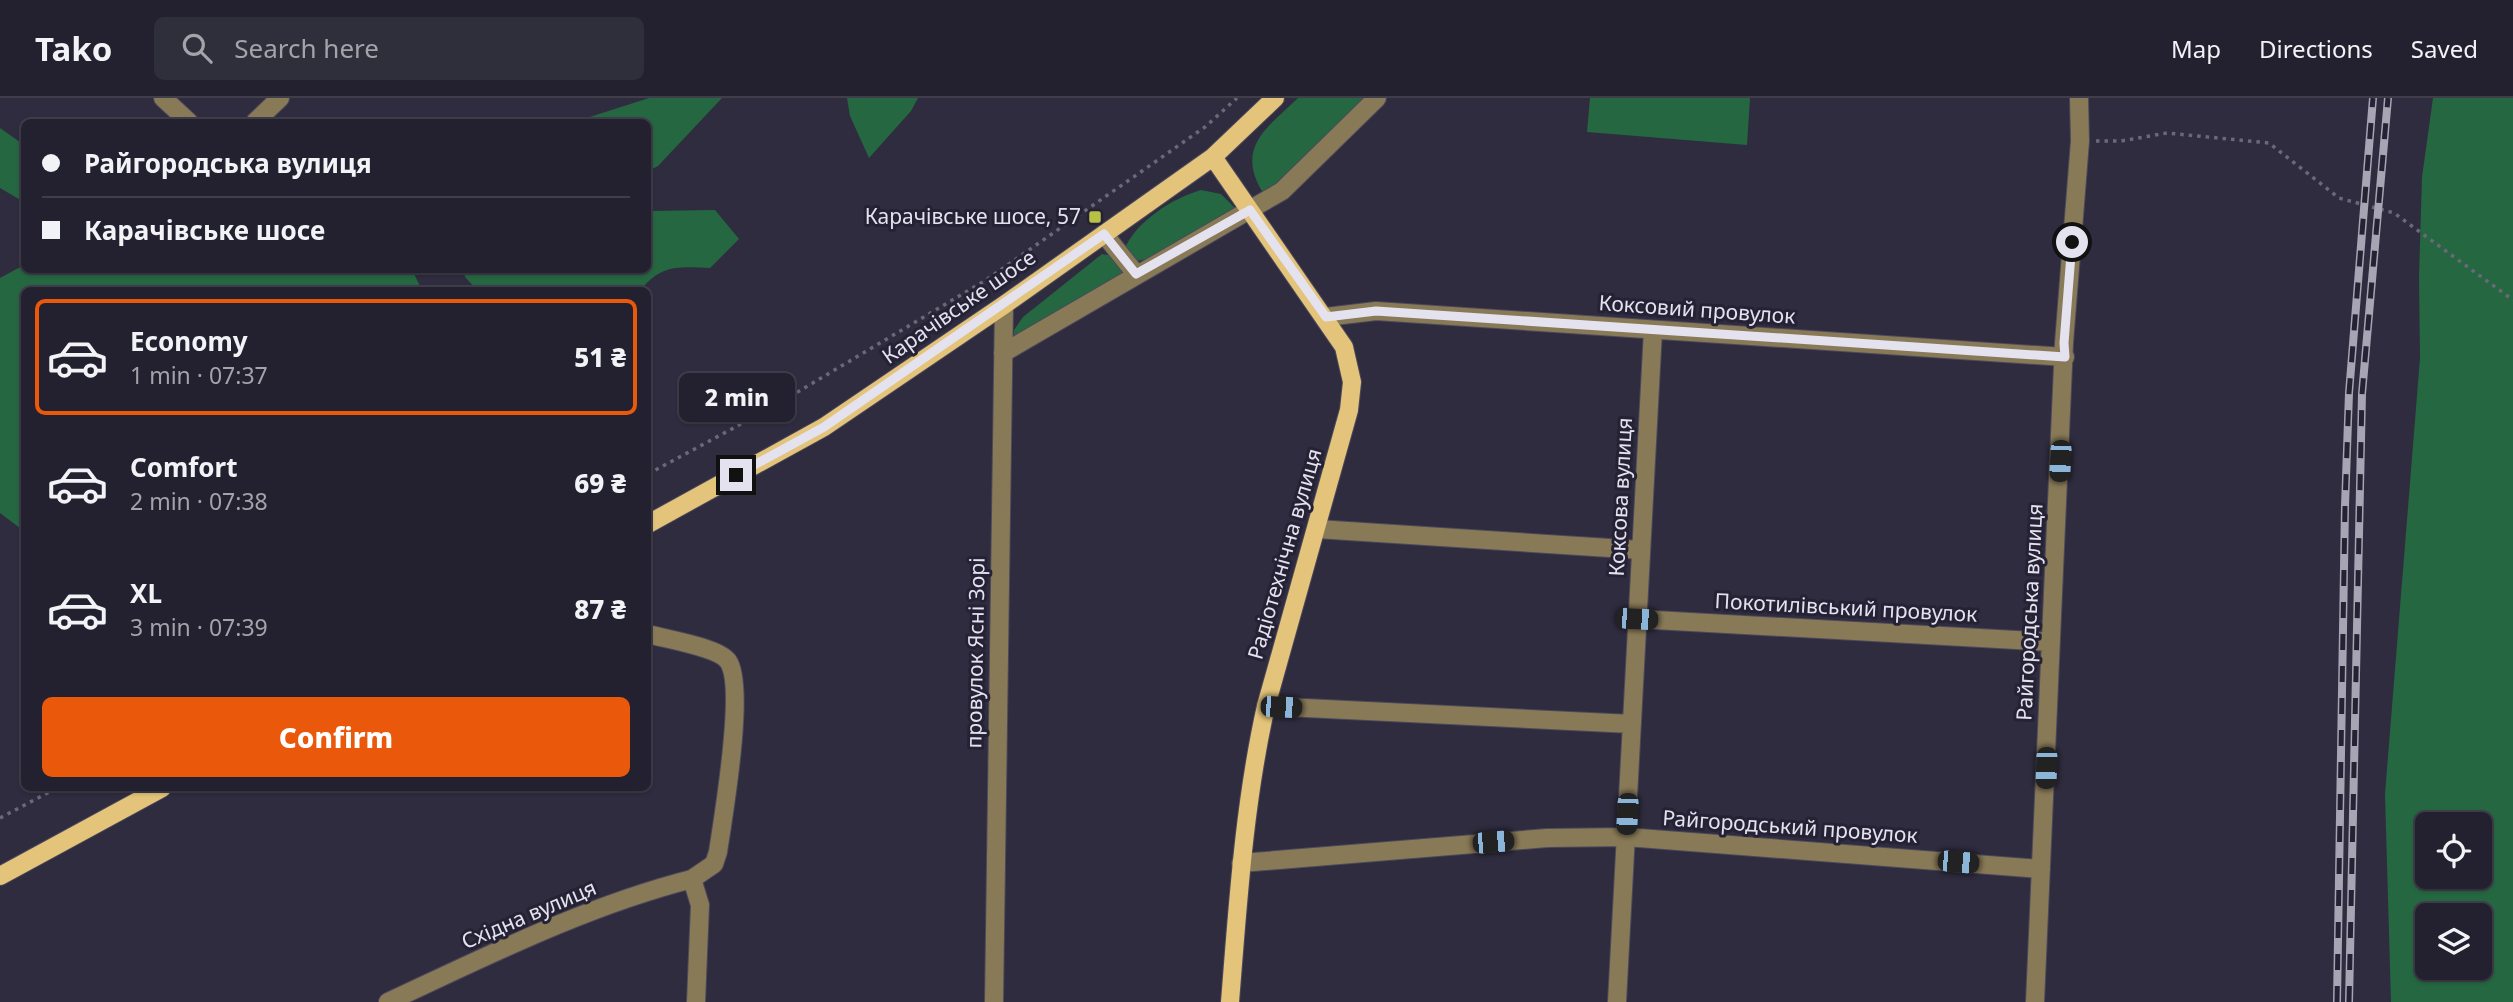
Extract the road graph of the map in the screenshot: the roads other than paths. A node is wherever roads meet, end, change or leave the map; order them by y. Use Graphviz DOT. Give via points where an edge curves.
graph roads {
  1 [pos="163,98"];
  2 [pos="280,98"];
  3 [pos="1275,98"];
  4 [pos="1377,98"];
  5 [pos="2079,98"];
  6 [pos="186,119"];
  7 [pos="258,119"];
  8 [pos="1213,157"];
  9 [pos="1250,210"];
  10 [pos="1104,234"];
  11 [pos="1136,274"];
  12 [pos="1004,305"];
  13 [pos="1326,317"];
  14 [pos="1653,330"];
  15 [pos="1003,353"];
  16 [pos="2065,357"];
  17 [pos="651,522"];
  18 [pos="1317,528"];
  19 [pos="1641,550"];
  20 [pos="1637,619"];
  21 [pos="651,635"];
  22 [pos="2051,642"];
  23 [pos="1266,706"];
  24 [pos="1632,724"];
  25 [pos="156,791"];
  26 [pos="1626,837"];
  27 [pos="1241,863"];
  28 [pos="2041,869"];
  29 [pos="0,876"];
  30 [pos="692,879"];
  31 [pos="388,1002"];
  32 [pos="695,1002"];
  33 [pos="994,1002"];
  34 [pos="1230,1002"];
  35 [pos="1617,1002"];
  36 [pos="2035,1002"];
  1 -- 6 [label="street"];
  2 -- 7 [label="street"];
  3 -- 8 [label="main road, Карачівське шосе"];
  4 -- 9 [label="street" via="1282,191"];
  5 -- 16 [label="street, Райгородська вулиця"];
  8 -- 9 [label="main road, Радіотехнічна вулиця"];
  8 -- 10 [label="main road, Карачівське шосе"];
  9 -- 11 [label="street"];
  9 -- 13 [label="main road, Радіотехнічна вулиця"];
  10 -- 11 [label="street"];
  10 -- 12 [label="main road, Карачівське шосе"];
  11 -- 15 [label="street"];
  12 -- 15 [label="street, провулок Ясні Зорі"];
  12 -- 17 [label="main road, Карачівське шосе" via="824,427"];
  13 -- 14 [label="street, Коксовий провулок" via="1376,311"];
  13 -- 18 [label="main road, Радіотехнічна вулиця" via="1344,346 1352,382 1349,410"];
  14 -- 16 [label="street, Коксовий провулок"];
  14 -- 19 [label="street, Коксова вулиця"];
  15 -- 33 [label="street, провулок Ясні Зорі"];
  16 -- 22 [label="street, Райгородська вулиця"];
  18 -- 19 [label="street"];
  18 -- 23 [label="main road, Радіотехнічна вулиця"];
  19 -- 20 [label="street, Коксова вулиця"];
  20 -- 22 [label="street, Покотилівський провулок"];
  20 -- 24 [label="street, Коксова вулиця"];
  21 -- 30 [label="street" via="719,653 734,677 734,722 718,852 714,863"];
  22 -- 28 [label="street, Райгородська вулиця"];
  23 -- 24 [label="street"];
  23 -- 27 [label="main road, Радіотехнічна вулиця"];
  24 -- 26 [label="street, Коксова вулиця"];
  25 -- 29 [label="main road"];
  26 -- 27 [label="street, Райгородський провулок" via="1547,838"];
  26 -- 28 [label="street, Райгородський провулок"];
  26 -- 35 [label="street, Коксова вулиця"];
  27 -- 34 [label="main road, Радіотехнічна вулиця"];
  28 -- 36 [label="street, Райгородська вулиця"];
  30 -- 31 [label="street, Східна вулиця" via="538,933"];
  30 -- 32 [label="street" via="700,905"];
}
